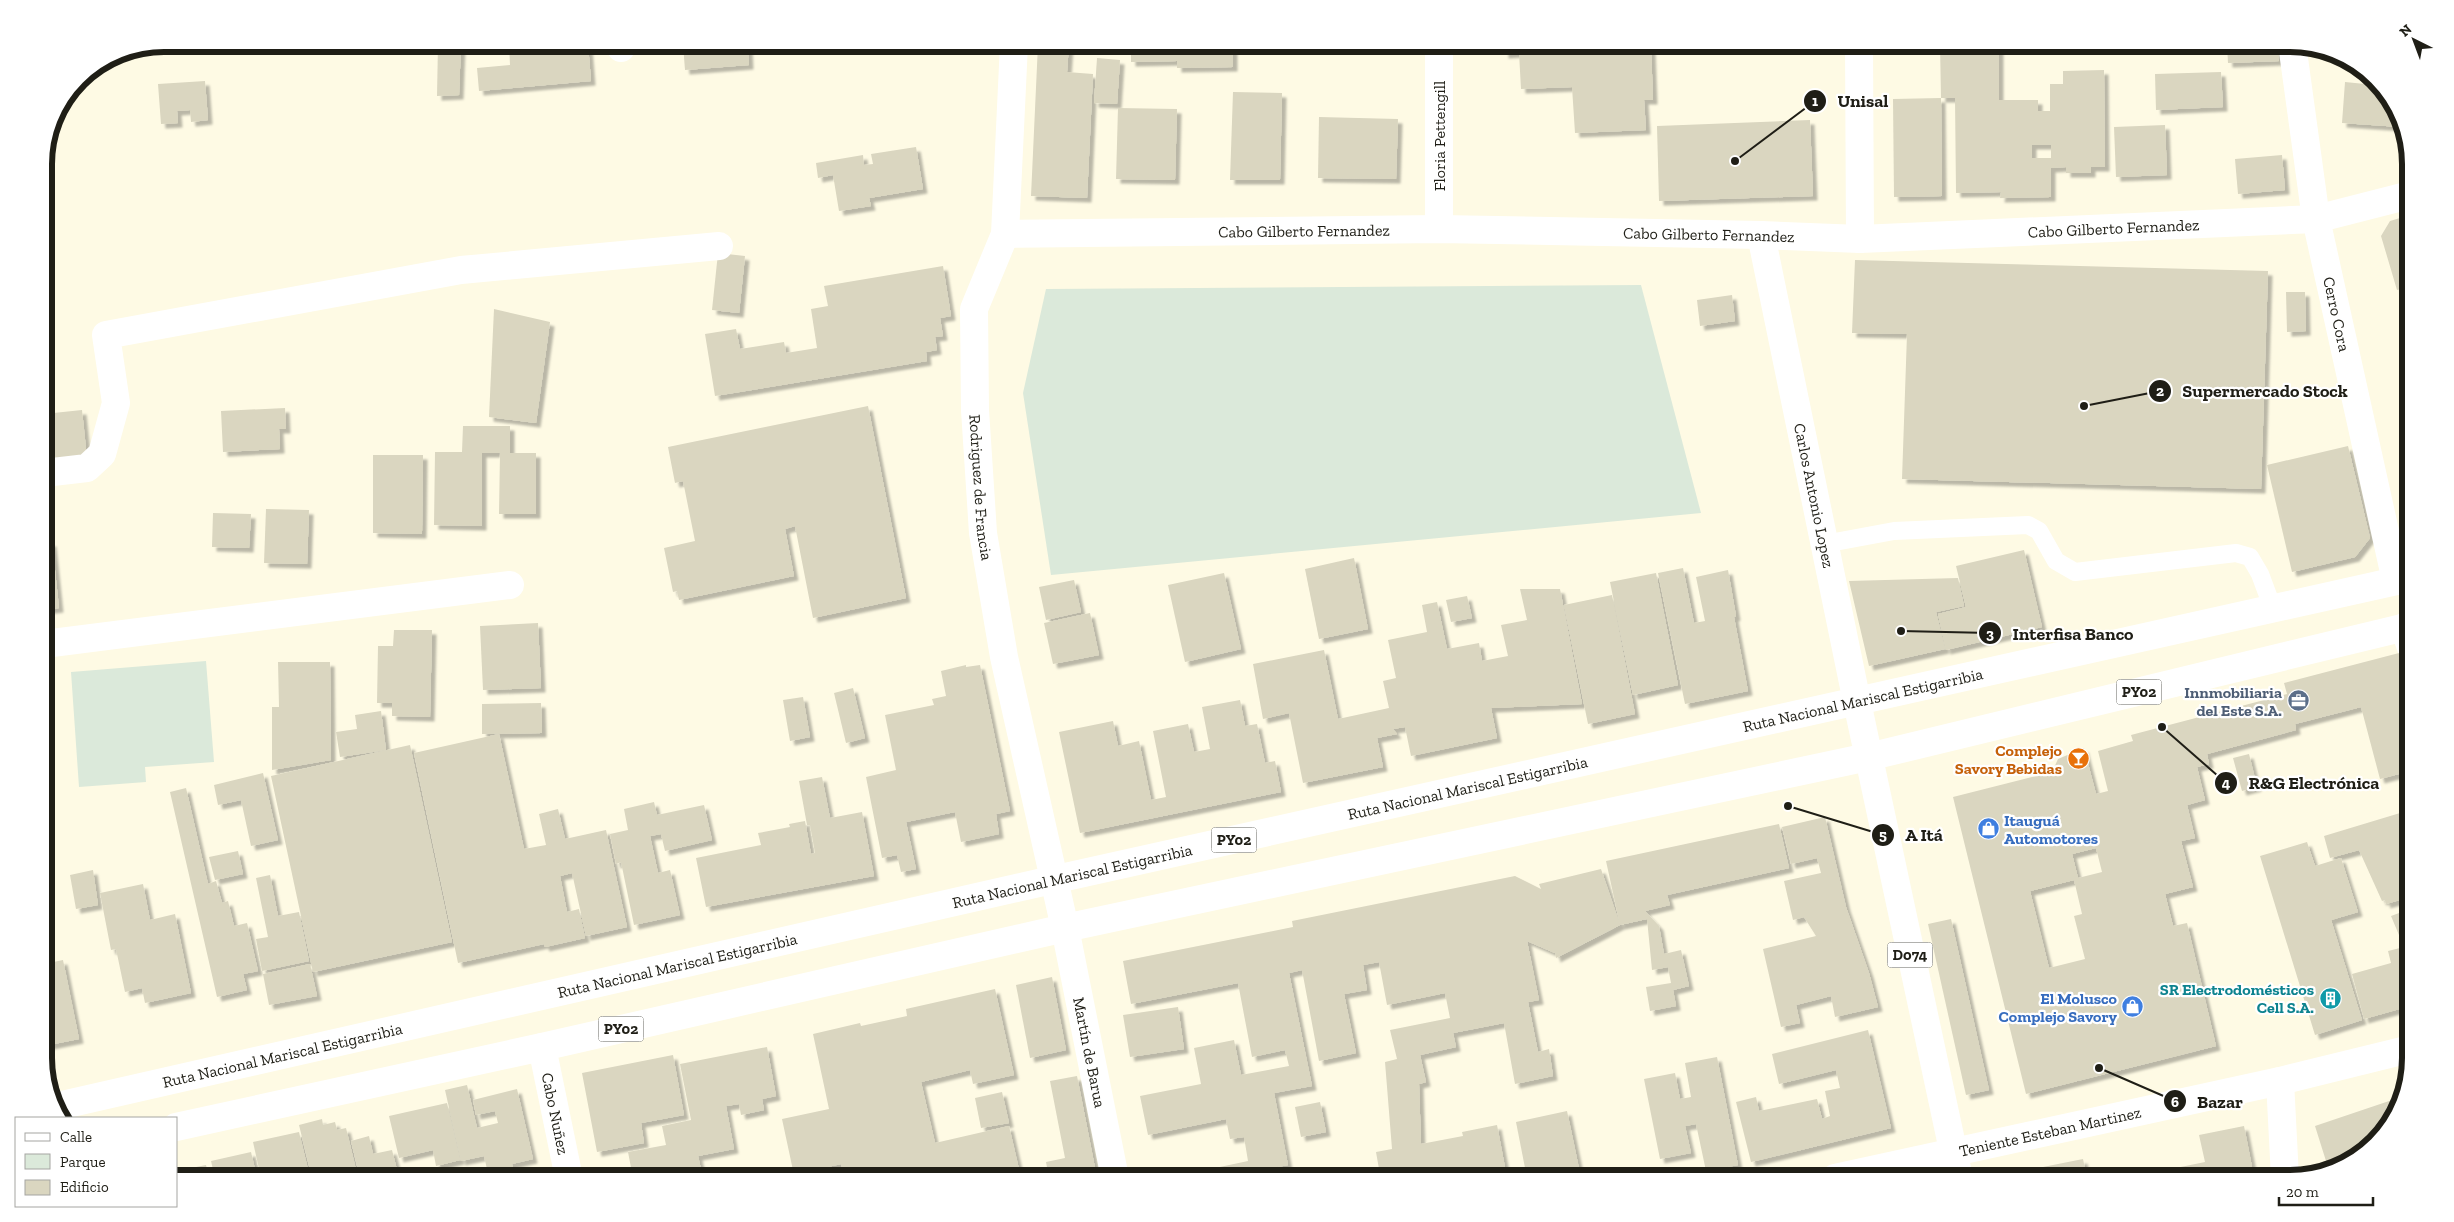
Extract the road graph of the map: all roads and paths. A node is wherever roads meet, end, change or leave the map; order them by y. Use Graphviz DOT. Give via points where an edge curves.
graph roads {
  1 [pos="1014,52"];
  2 [pos="1439,52"];
  3 [pos="1859,52"];
  4 [pos="2293,52"];
  5 [pos="2401,197"];
  6 [pos="2316,219"];
  7 [pos="1439,229"];
  8 [pos="1005,234"];
  9 [pos="1761,235"];
  10 [pos="1860,240"];
  11 [pos="719,246"];
  12 [pos="53,472"];
  13 [pos="1824,544"];
  14 [pos="2401,574"];
  15 [pos="2401,580"];
  16 [pos="510,584"];
  17 [pos="2273,609"];
  18 [pos="2402,634"];
  19 [pos="53,643"];
  20 [pos="1857,702"];
  21 [pos="1868,757"];
  22 [pos="1052,880"];
  23 [pos="1065,928"];
  24 [pos="542,1047"];
  25 [pos="2402,1051"];
  26 [pos="2280,1081"];
  27 [pos="63,1105"];
  28 [pos="178,1127"];
  29 [pos="1952,1152"];
  30 [pos="567,1170"];
  31 [pos="1113,1170"];
  32 [pos="1872,1170"];
  33 [pos="1957,1170"];
  34 [pos="2285,1170"];
  1 -- 8 [label="main road, Rodriguez de Francia"];
  2 -- 7 [label="main road, Floria Pettengill"];
  3 -- 10 [label="main road"];
  4 -- 6 [label="main road, Cerro Cora"];
  5 -- 6 [label="main road, Cabo Gilberto Fernandez"];
  6 -- 10 [label="main road, Cabo Gilberto Fernandez"];
  6 -- 14 [label="main road, Cerro Cora"];
  7 -- 8 [label="main road, Cabo Gilberto Fernandez"];
  7 -- 9 [label="main road, Cabo Gilberto Fernandez"];
  8 -- 22 [label="main road, Rodriguez de Francia" via="974,308 975,410 983,533 1004,657"];
  9 -- 10 [label="main road, Cabo Gilberto Fernandez"];
  9 -- 13 [label="main road, Carlos Antonio Lopez"];
  11 -- 12 [label="main road" via="462,270 106,335 116,404 102,454 87,468"];
  13 -- 17 [label="lane" via="1894,531 2028,525 2039,532 2056,561 2075,572 2236,553 2250,557"];
  13 -- 20 [label="main road, Carlos Antonio Lopez"];
  15 -- 17 [label="main road, Ruta Nacional Mariscal Estigarribia / PY02"];
  16 -- 19 [label="main road"];
  17 -- 20 [label="main road, Ruta Nacional Mariscal Estigarribia / PY02"];
  18 -- 21 [label="main road, PY02"];
  20 -- 21 [label="main road, Carlos Antonio Lopez"];
  20 -- 22 [label="main road, Ruta Nacional Mariscal Estigarribia / PY02"];
  21 -- 23 [label="main road, PY02"];
  21 -- 29 [label="main road, D074"];
  22 -- 23 [label="main road, Rodriguez de Francia"];
  22 -- 27 [label="main road, Ruta Nacional Mariscal Estigarribia / PY02"];
  23 -- 24 [label="main road, PY02"];
  23 -- 31 [label="main road, Martín de Barua"];
  24 -- 28 [label="main road, PY02"];
  24 -- 30 [label="main road, Cabo Nuñez"];
  25 -- 26 [label="main road, Teniente Esteban Martinez"];
  26 -- 29 [label="main road, Teniente Esteban Martinez"];
  26 -- 34 [label="main road"];
  29 -- 32 [label="main road, Teniente Esteban Martinez"];
  29 -- 33 [label="main road, D074"];
}
